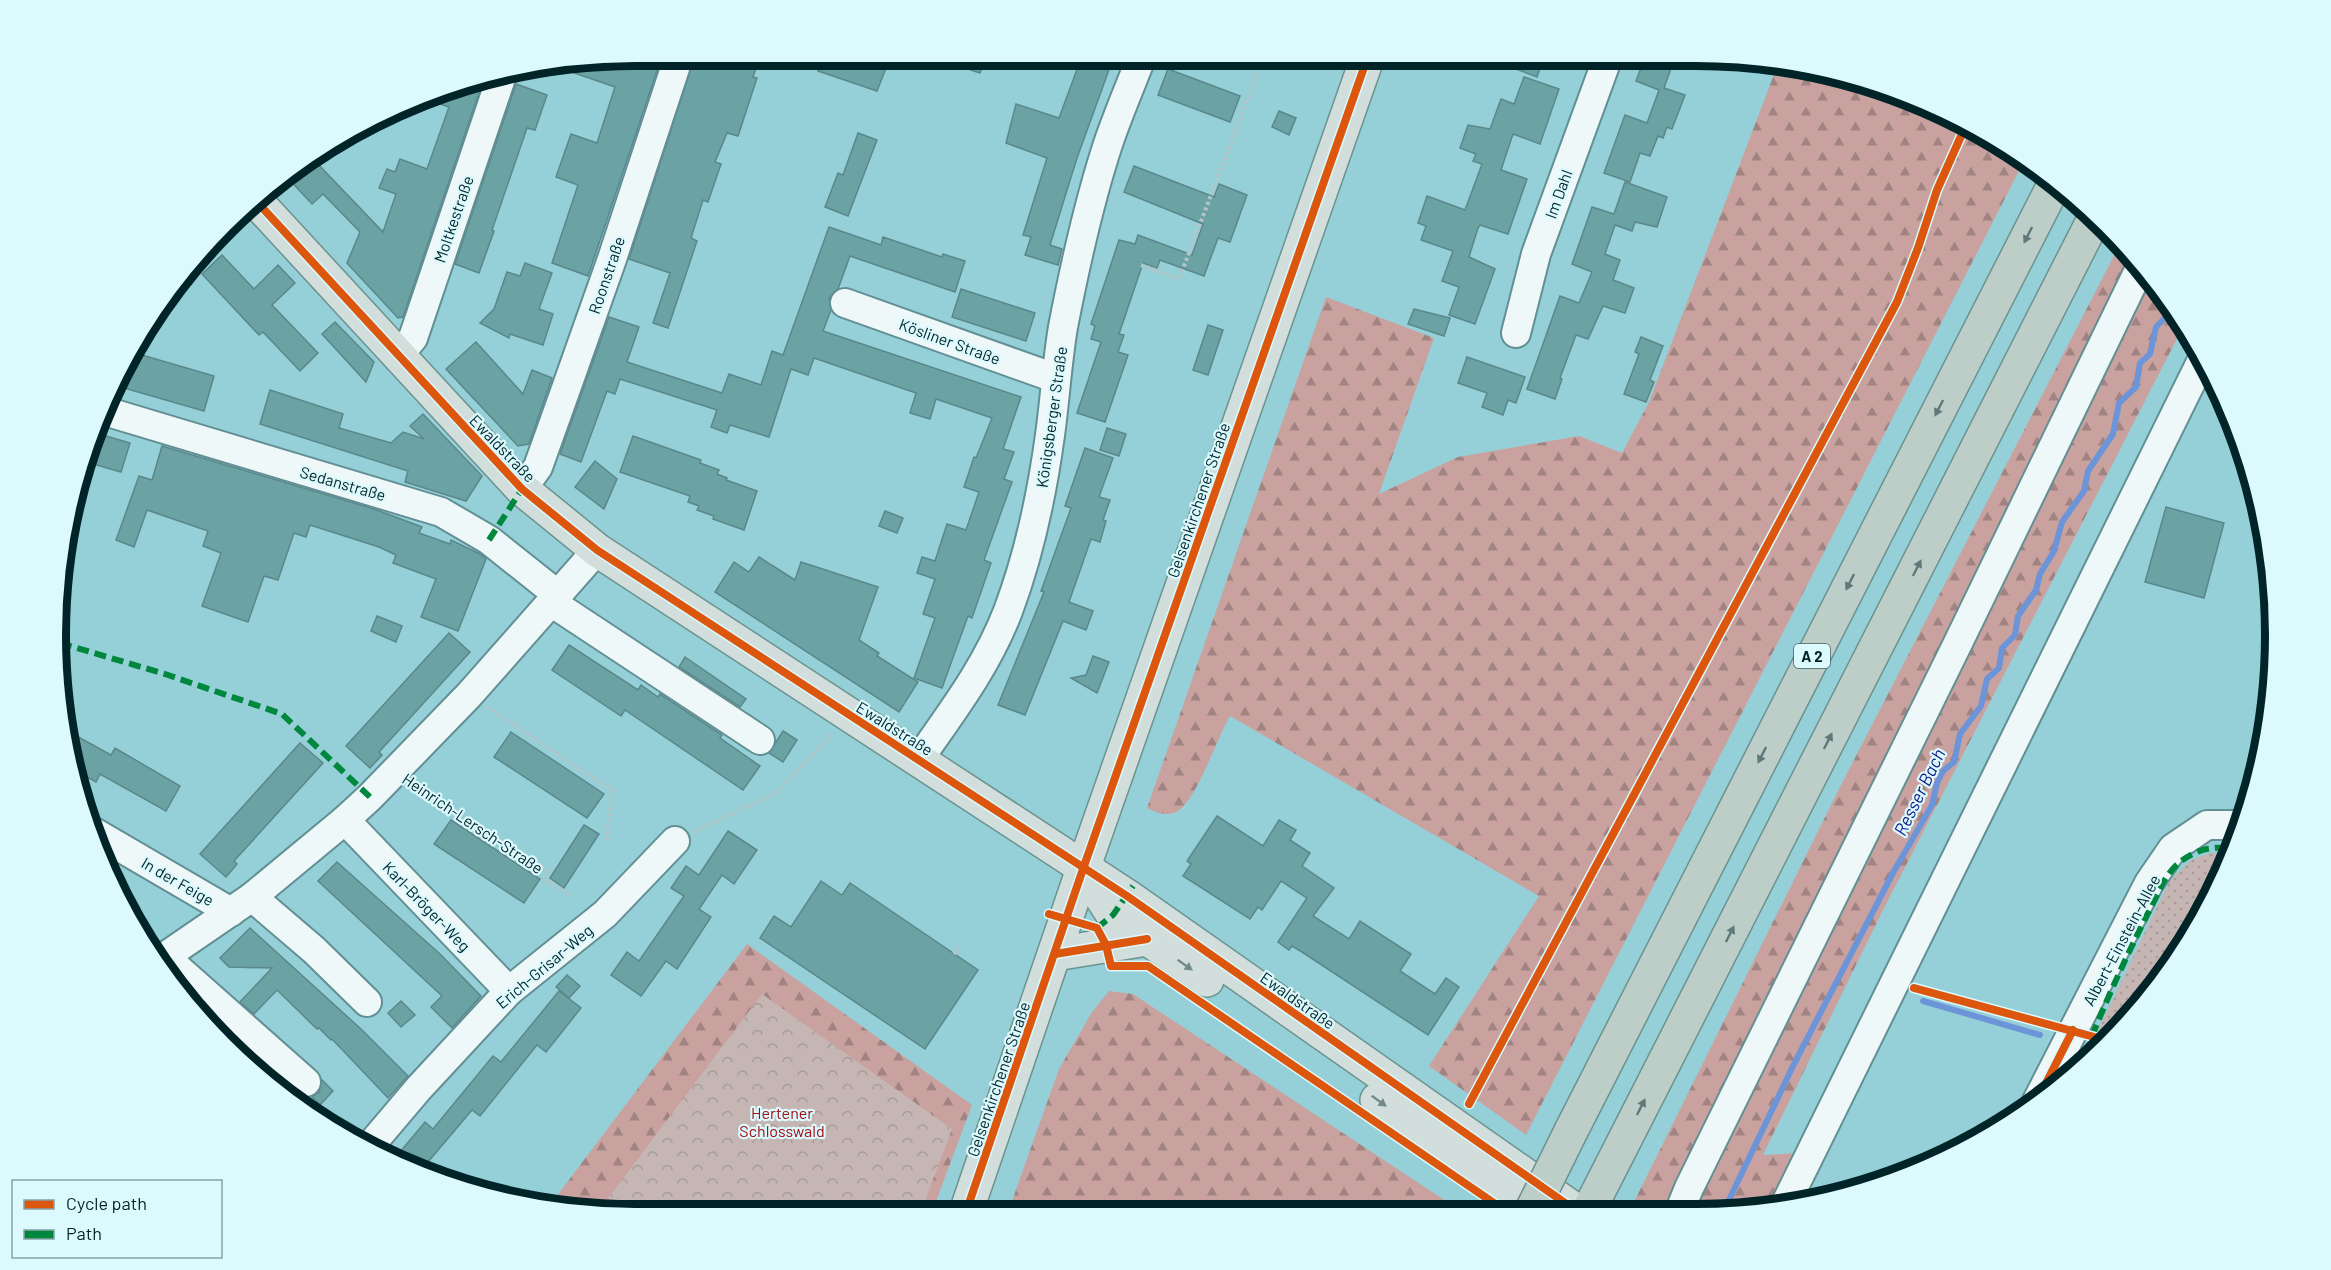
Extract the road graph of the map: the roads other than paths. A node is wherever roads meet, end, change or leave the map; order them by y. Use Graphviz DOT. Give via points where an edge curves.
graph roads {
  1 [pos="676,66"];
  2 [pos="1138,66"];
  3 [pos="1364,66"];
  4 [pos="1605,66"];
  5 [pos="499,82"];
  6 [pos="2051,191"];
  7 [pos="261,206"];
  8 [pos="2091,226"];
  9 [pos="2136,276"];
  10 [pos="845,303"];
  11 [pos="1516,333"];
  12 [pos="398,356"];
  13 [pos="2198,368"];
  14 [pos="1055,378"];
  15 [pos="111,413"];
  16 [pos="522,489"];
  17 [pos="597,550"];
  18 [pos="555,598"];
  19 [pos="759,740"];
  20 [pos="919,759"];
  21 [pos="345,820"];
  22 [pos="2232,825"];
  23 [pos="103,836"];
  24 [pos="675,841"];
  25 [pos="1083,869"];
  26 [pos="242,904"];
  27 [pos="1147,939"];
  28 [pos="1055,954"];
  29 [pos="166,956"];
  30 [pos="171,963"];
  31 [pos="509,992"];
  32 [pos="367,1002"];
  33 [pos="306,1082"];
  34 [pos="2047,1082"];
  35 [pos="374,1141"];
  36 [pos="1790,1196"];
  37 [pos="969,1204"];
  38 [pos="1524,1204"];
  39 [pos="1536,1204"];
  40 [pos="1566,1204"];
  41 [pos="1592,1204"];
  42 [pos="1682,1204"];
  1 -- 16 [label="street, Roonstraße" via="538,467"];
  2 -- 14 [label="street, Königsberger Straße" via="1102,164 1077,261"];
  3 -- 25 [label="main road, Gelsenkirchener Straße"];
  4 -- 11 [label="street, Im Dahl" via="1536,254"];
  5 -- 12 [label="street, Moltkestraße" via="413,338"];
  6 -- 39 [label="highway, A 2, one-way, bridge"];
  7 -- 12 [label="main road, Ewaldstraße"];
  41 -- 8 [label="highway, one-way"];
  9 -- 42 [label="street"];
  10 -- 14 [label="street, Kösliner Straße"];
  12 -- 16 [label="main road, Ewaldstraße"];
  13 -- 36 [label="street"];
  14 -- 20 [label="street, Königsberger Straße" via="1044,475 1015,592 984,663"];
  15 -- 18 [label="street, Sedanstraße" via="441,512 489,540"];
  16 -- 17 [label="main road, Ewaldstraße"];
  17 -- 18 [label="street, Heinrich-Lersch-Straße"];
  17 -- 20 [label="main road, Ewaldstraße"];
  18 -- 19 [label="street"];
  18 -- 21 [label="street, Heinrich-Lersch-Straße" via="469,695"];
  20 -- 25 [label="main road, Ewaldstraße"];
  21 -- 26 [label="street, Heinrich-Lersch-Straße"];
  21 -- 31 [label="street, Karl-Bröger-Weg"];
  22 -- 34 [label="street, Albert-Einstein-Allee" via="2207,825 2173,848 2149,883"];
  23 -- 26 [label="street, In der Feige"];
  24 -- 31 [label="street, Erich-Grisar-Weg" via="605,914"];
  25 -- 27 [label="main road, Ewaldstraße" via="1113,915"];
  25 -- 28 [label="main road, Gelsenkirchener Straße"];
  25 -- 40 [label="main road, Ewaldstraße" via="1128,896"];
  26 -- 29 [label="street, Heinrich-Lersch-Straße"];
  26 -- 32 [label="street" via="314,950"];
  27 -- 28 [label="main road"];
  27 -- 38 [label="main road, Ewaldstraße, one-way"];
  28 -- 37 [label="main road, Gelsenkirchener Straße"];
  30 -- 33 [label="street, Heinrich-Lersch-Straße"];
  31 -- 35 [label="street, Erich-Grisar-Weg"];
}
